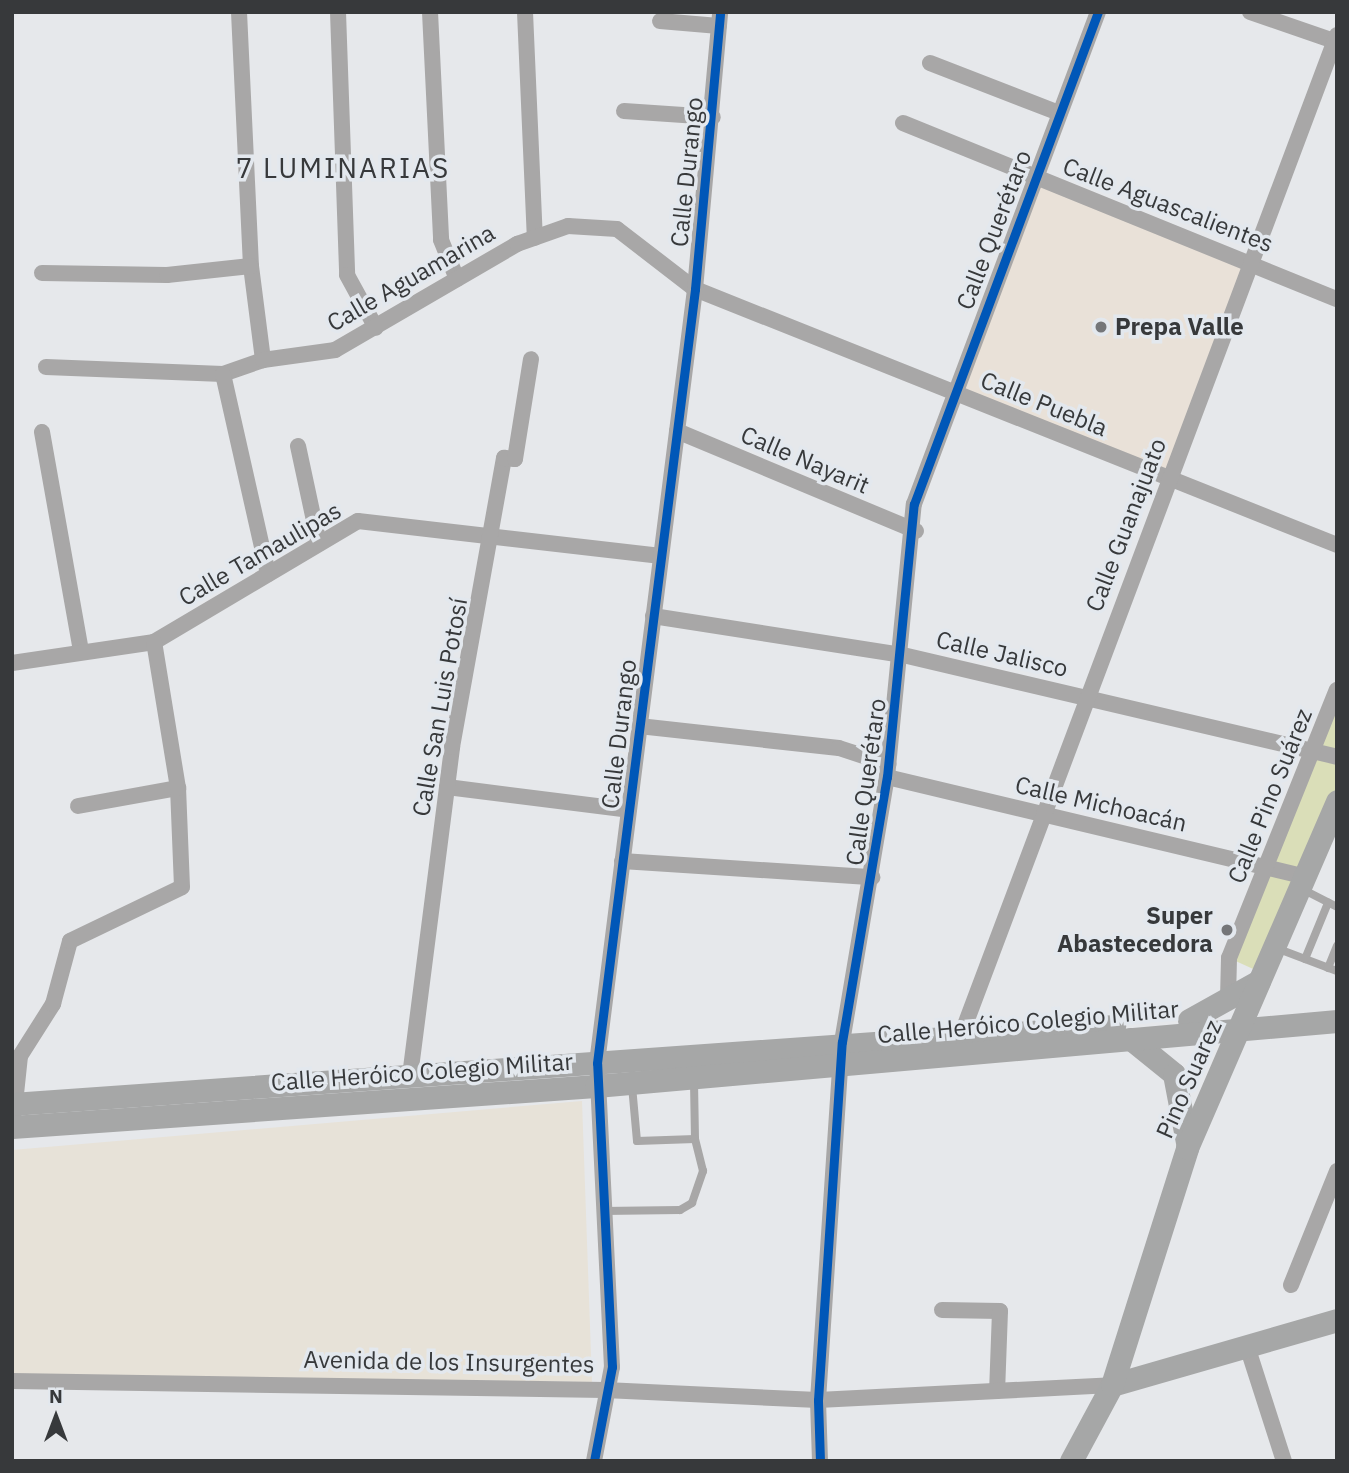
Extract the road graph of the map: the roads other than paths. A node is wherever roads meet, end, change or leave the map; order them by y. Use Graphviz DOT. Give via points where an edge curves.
graph roads {
  1 [pos="239,12"];
  2 [pos="338,12"];
  3 [pos="429,12"];
  4 [pos="525,12"];
  5 [pos="1098,12"];
  6 [pos="1250,12"];
  7 [pos="719,19"];
  8 [pos="660,21"];
  9 [pos="1336,39"];
  10 [pos="930,63"];
  11 [pos="624,111"];
  12 [pos="1059,113"];
  13 [pos="713,117"];
  14 [pos="903,123"];
  15 [pos="1034,177"];
  16 [pos="535,238"];
  17 [pos="1251,261"];
  18 [pos="251,266"];
  19 [pos="42,273"];
  20 [pos="457,279"];
  21 [pos="695,289"];
  22 [pos="1337,299"];
  23 [pos="376,328"];
  24 [pos="531,359"];
  25 [pos="262,360"];
  26 [pos="46,367"];
  27 [pos="223,374"];
  28 [pos="952,392"];
  29 [pos="677,431"];
  30 [pos="42,432"];
  31 [pos="298,446"];
  32 [pos="1168,478"];
  33 [pos="916,531"];
  34 [pos="495,533"];
  35 [pos="320,544"];
  36 [pos="1337,545"];
  37 [pos="661,556"];
  38 [pos="268,574"];
  39 [pos="653,616"];
  40 [pos="154,642"];
  41 [pos="81,650"];
  42 [pos="903,655"];
  43 [pos="12,663"];
  44 [pos="1337,690"];
  45 [pos="1085,697"];
  46 [pos="639,726"];
  47 [pos="1313,750"];
  48 [pos="1337,757"];
  49 [pos="888,771"];
  50 [pos="447,787"];
  51 [pos="178,788"];
  52 [pos="1337,801"];
  53 [pos="78,806"];
  54 [pos="629,810"];
  55 [pos="1042,815"];
  56 [pos="622,861"];
  57 [pos="1266,865"];
  58 [pos="872,877"];
  59 [pos="1302,882"];
  60 [pos="1328,903"];
  61 [pos="1337,907"];
  62 [pos="1337,946"];
  63 [pos="1273,947"];
  64 [pos="1305,959"];
  65 [pos="1333,970"];
  66 [pos="1259,981"];
  67 [pos="1228,999"];
  68 [pos="1337,1011"];
  69 [pos="1189,1020"];
  70 [pos="1337,1021"];
  71 [pos="1241,1024"];
  72 [pos="962,1033"];
  73 [pos="1116,1036"];
  74 [pos="843,1053"];
  75 [pos="597,1074"];
  76 [pos="410,1076"];
  77 [pos="694,1077"];
  78 [pos="632,1083"];
  79 [pos="379,1090"];
  80 [pos="207,1102"];
  81 [pos="13,1103"];
  82 [pos="13,1127"];
  83 [pos="695,1139"];
  84 [pos="1187,1147"];
  85 [pos="1337,1171"];
  86 [pos="603,1211"];
  87 [pos="1291,1285"];
  88 [pos="942,1310"];
  89 [pos="1337,1320"];
  90 [pos="1247,1346"];
  91 [pos="12,1381"];
  92 [pos="1112,1385"];
  93 [pos="605,1390"];
  94 [pos="997,1391"];
  95 [pos="818,1400"];
  96 [pos="594,1461"];
  97 [pos="820,1461"];
  98 [pos="1071,1461"];
  99 [pos="1284,1461"];
  1 -- 18 [label="street"];
  2 -- 23 [label="street" via="347,275"];
  3 -- 20 [label="street" via="440,240"];
  4 -- 16 [label="street"];
  5 -- 12 [label="street, Calle Querétaro"];
  6 -- 9 [label="street"];
  7 -- 8 [label="street"];
  7 -- 13 [label="street, Calle Durango"];
  9 -- 17 [label="street, Calle Guanajuato"];
  10 -- 12 [label="street"];
  11 -- 13 [label="street"];
  12 -- 15 [label="street, Calle Querétaro"];
  13 -- 21 [label="street, Calle Durango"];
  14 -- 15 [label="street, Calle Aguascalientes"];
  15 -- 17 [label="street, Calle Aguascalientes"];
  15 -- 28 [label="street, Calle Querétaro"];
  16 -- 20 [label="street, Calle Aguamarina"];
  16 -- 21 [label="street, Calle Aguamarina" via="568,226 617,229"];
  17 -- 22 [label="street, Calle Aguascalientes"];
  17 -- 32 [label="street, Calle Guanajuato"];
  18 -- 19 [label="street" via="167,275"];
  18 -- 25 [label="street"];
  20 -- 23 [label="street, Calle Aguamarina"];
  21 -- 28 [label="street, Calle Puebla"];
  21 -- 29 [label="street, Calle Durango"];
  23 -- 25 [label="street, Calle Aguamarina" via="335,350"];
  24 -- 34 [label="street, Calle San Luis Potosí" via="515,459 504,457"];
  25 -- 27 [label="street, Calle Aguamarina"];
  26 -- 27 [label="street, Calle Aguamarina"];
  27 -- 38 [label="street"];
  28 -- 32 [label="street, Calle Puebla"];
  28 -- 33 [label="street, Calle Querétaro" via="914,504"];
  29 -- 33 [label="street, Calle Nayarit"];
  29 -- 37 [label="street, Calle Durango"];
  30 -- 41 [label="street"];
  31 -- 35 [label="street"];
  32 -- 36 [label="street, Calle Puebla"];
  32 -- 45 [label="street, Calle Guanajuato"];
  33 -- 42 [label="street, Calle Querétaro"];
  34 -- 35 [label="street, Calle Tamaulipas" via="358,521"];
  34 -- 37 [label="street, Calle Tamaulipas"];
  34 -- 50 [label="street, Calle San Luis Potosí"];
  35 -- 38 [label="street, Calle Tamaulipas"];
  37 -- 39 [label="street, Calle Durango"];
  38 -- 40 [label="street, Calle Tamaulipas"];
  39 -- 42 [label="street, Calle Jalisco"];
  39 -- 46 [label="street, Calle Durango"];
  40 -- 41 [label="street, Calle Tamaulipas"];
  40 -- 51 [label="street"];
  41 -- 43 [label="street, Calle Tamaulipas"];
  42 -- 45 [label="street, Calle Jalisco"];
  42 -- 49 [label="street, Calle Querétaro"];
  44 -- 47 [label="street, Calle Pino Suárez"];
  45 -- 47 [label="street, Calle Jalisco"];
  45 -- 55 [label="street, Calle Guanajuato"];
  46 -- 49 [label="street, Calle Michoacán" via="839,748"];
  46 -- 54 [label="street, Calle Durango"];
  47 -- 48 [label="street, Calle Jalisco"];
  47 -- 57 [label="street, Calle Pino Suárez"];
  49 -- 55 [label="street, Calle Michoacán"];
  49 -- 58 [label="street, Calle Querétaro"];
  50 -- 54 [label="street"];
  50 -- 76 [label="street, Calle San Luis Potosí"];
  51 -- 53 [label="street"];
  51 -- 81 [label="street" via="183,875 178,893 70,941 53,1004 24,1042"];
  52 -- 59 [label="main road, Pino Suarez"];
  54 -- 56 [label="street, Calle Durango"];
  55 -- 57 [label="street, Calle Michoacán"];
  55 -- 72 [label="street, Calle Guanajuato"];
  56 -- 58 [label="street"];
  56 -- 75 [label="street, Calle Durango"];
  57 -- 59 [label="street, Calle Michoacán"];
  57 -- 67 [label="street, Calle Pino Suárez" via="1229,958"];
  58 -- 74 [label="street, Calle Querétaro"];
  59 -- 60 [label="lane"];
  59 -- 63 [label="main road, Pino Suarez"];
  60 -- 61 [label="lane"];
  60 -- 64 [label="lane"];
  62 -- 65 [label="lane"];
  63 -- 64 [label="lane"];
  63 -- 66 [label="main road, Pino Suarez"];
  64 -- 65 [label="lane"];
  66 -- 67 [label="main road"];
  66 -- 71 [label="main road, Pino Suarez"];
  67 -- 69 [label="main road"];
  68 -- 71 [label="main road, Calle Heróico Colegio Militar"];
  69 -- 71 [label="main road, Calle Heróico Colegio Militar"];
  69 -- 73 [label="main road, Calle Heróico Colegio Militar"];
  70 -- 71 [label="main road, Calle Heróico Colegio Militar"];
  71 -- 73 [label="main road, Calle Heróico Colegio Militar"];
  71 -- 84 [label="main road, Pino Suarez"];
  72 -- 73 [label="main road, Calle Heróico Colegio Militar"];
  72 -- 74 [label="main road, Calle Heróico Colegio Militar"];
  73 -- 74 [label="main road, Calle Heróico Colegio Militar"];
  73 -- 84 [label="main road" via="1174,1074"];
  74 -- 75 [label="main road, Calle Heróico Colegio Militar"];
  74 -- 77 [label="main road, Calle Heróico Colegio Militar"];
  74 -- 95 [label="street, Calle Querétaro"];
  75 -- 76 [label="main road, Calle Heróico Colegio Militar"];
  75 -- 78 [label="main road, Calle Heróico Colegio Militar"];
  75 -- 79 [label="main road, Calle Heróico Colegio Militar"];
  75 -- 86 [label="street, Calle Durango"];
  76 -- 79 [label="main road, Calle Heróico Colegio Militar"];
  77 -- 78 [label="main road, Calle Heróico Colegio Militar"];
  77 -- 83 [label="lane"];
  78 -- 83 [label="lane" via="637,1140"];
  79 -- 80 [label="main road, Calle Heróico Colegio Militar"];
  80 -- 81 [label="main road, Calle Heróico Colegio Militar"];
  80 -- 82 [label="main road, Calle Heróico Colegio Militar"];
  81 -- 82 [label="street"];
  83 -- 86 [label="lane" via="703,1171 692,1203 680,1210"];
  84 -- 92 [label="main road, Pino Suarez"];
  85 -- 87 [label="street"];
  86 -- 93 [label="street, Calle Durango" via="612,1367"];
  88 -- 94 [label="street" via="1000,1311"];
  89 -- 90 [label="main road, Avenida de los Insurgentes"];
  90 -- 92 [label="main road, Avenida de los Insurgentes"];
  90 -- 99 [label="street"];
  91 -- 93 [label="street, Avenida de los Insurgentes"];
  92 -- 94 [label="street, Avenida de los Insurgentes"];
  92 -- 98 [label="main road, Pino Suarez"];
  93 -- 95 [label="street, Avenida de los Insurgentes"];
  93 -- 96 [label="street, Calle Durango"];
  94 -- 95 [label="street, Avenida de los Insurgentes"];
  95 -- 97 [label="street, Calle Querétaro"];
}
